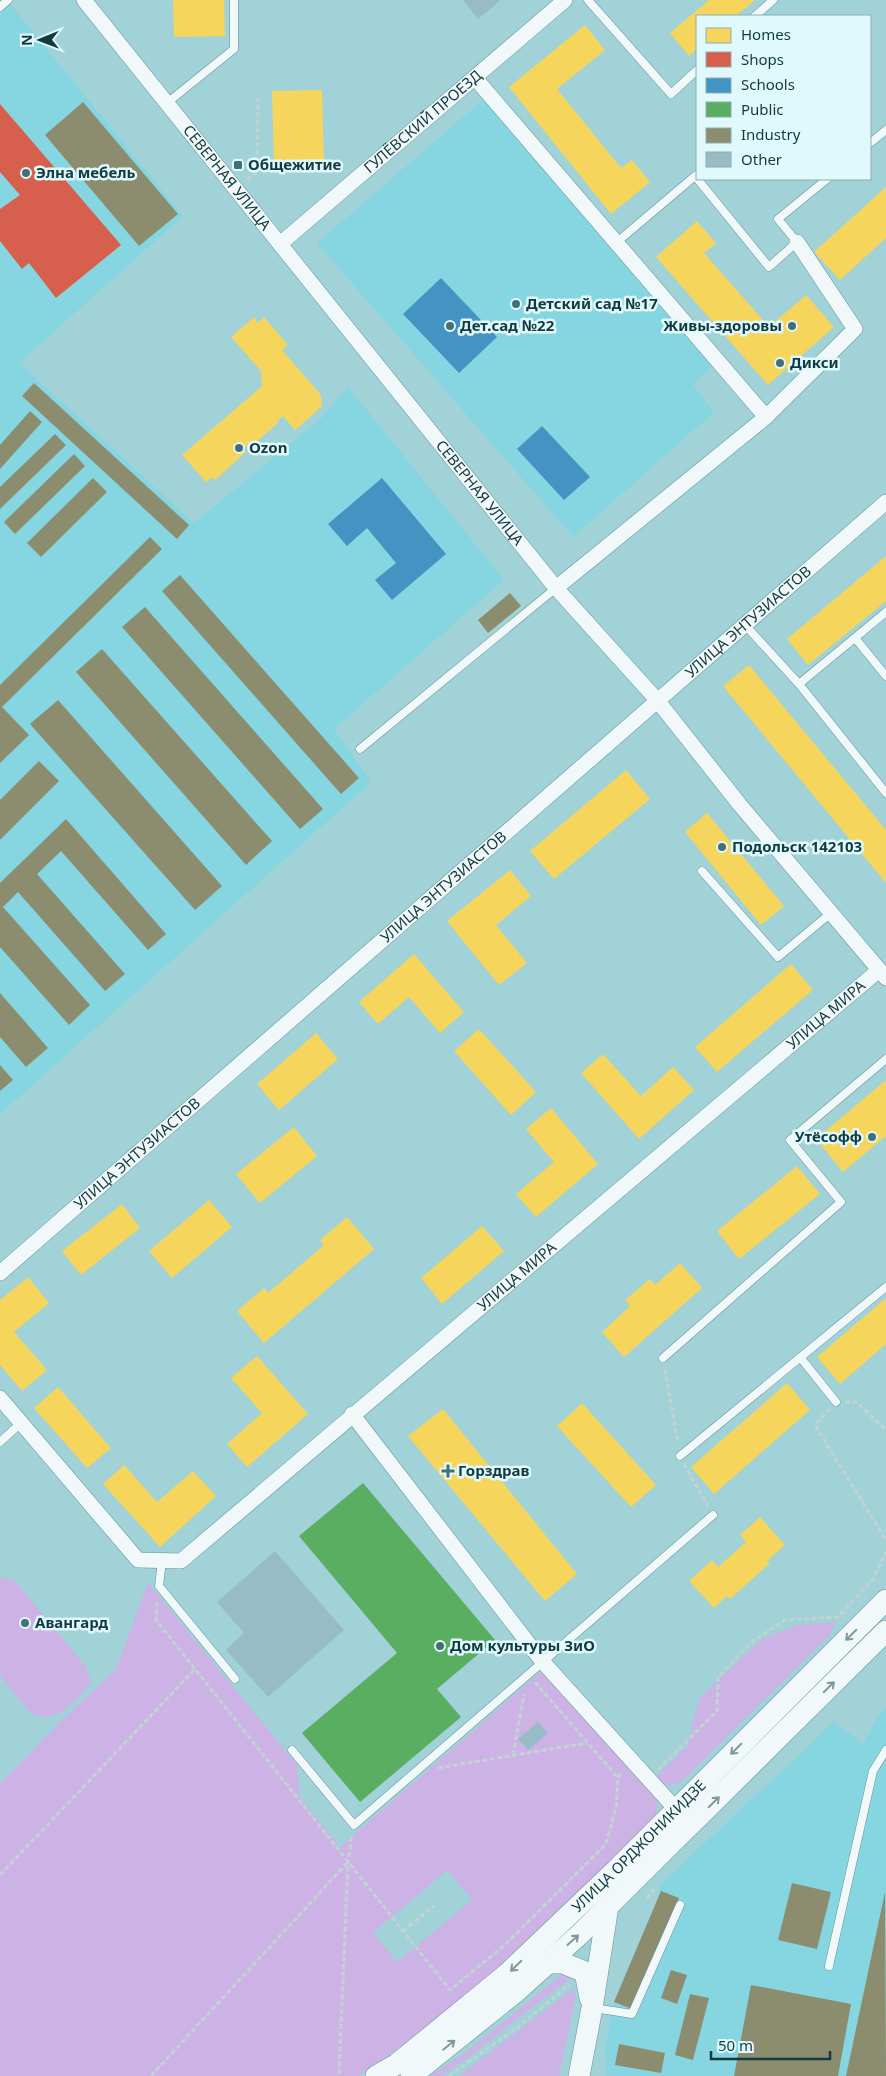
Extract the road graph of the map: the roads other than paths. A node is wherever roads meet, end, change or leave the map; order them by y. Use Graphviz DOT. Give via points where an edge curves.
graph roads {
  1 [pos="8,0"];
  2 [pos="84,0"];
  3 [pos="234,0"];
  4 [pos="565,0"];
  5 [pos="588,0"];
  6 [pos="773,0"];
  7 [pos="0,7"];
  8 [pos="756,15"];
  9 [pos="696,71"];
  10 [pos="474,78"];
  11 [pos="167,103"];
  12 [pos="886,130"];
  13 [pos="871,143"];
  14 [pos="696,177"];
  15 [pos="698,180"];
  16 [pos="826,180"];
  17 [pos="617,242"];
  18 [pos="797,242"];
  19 [pos="280,244"];
  20 [pos="766,417"];
  21 [pos="886,502"];
  22 [pos="556,588"];
  23 [pos="886,612"];
  24 [pos="746,626"];
  25 [pos="855,638"];
  26 [pos="886,676"];
  27 [pos="799,684"];
  28 [pos="656,700"];
  29 [pos="360,749"];
  30 [pos="886,793"];
  31 [pos="702,871"];
  32 [pos="831,913"];
  33 [pos="884,970"];
  34 [pos="886,1059"];
  35 [pos="0,1273"];
  36 [pos="886,1286"];
  37 [pos="663,1358"];
  38 [pos="800,1358"];
  39 [pos="0,1398"];
  40 [pos="836,1402"];
  41 [pos="352,1414"];
  42 [pos="20,1424"];
  43 [pos="0,1442"];
  44 [pos="680,1456"];
  45 [pos="713,1515"];
  46 [pos="162,1561"];
  47 [pos="886,1600"];
  48 [pos="886,1631"];
  49 [pos="542,1661"];
  50 [pos="235,1679"];
  51 [pos="292,1750"];
  52 [pos="886,1750"];
  53 [pos="676,1809"];
  54 [pos="690,1825"];
  55 [pos="680,1905"];
  56 [pos="608,1906"];
  57 [pos="548,1963"];
  58 [pos="829,1966"];
  59 [pos="592,2008"];
  60 [pos="376,2076"];
  61 [pos="411,2076"];
  62 [pos="579,2076"];
  1 -- 7 [label="lane"];
  2 -- 11 [label="street, СЕВЕРНАЯ УЛИЦА"];
  3 -- 11 [label="lane" via="234,50"];
  4 -- 10 [label="street, ГУЛЁВСКИЙ ПРОЕЗД"];
  5 -- 9 [label="lane" via="671,94"];
  6 -- 8 [label="lane"];
  10 -- 17 [label="street"];
  10 -- 19 [label="street, ГУЛЁВСКИЙ ПРОЕЗД"];
  11 -- 19 [label="street, СЕВЕРНАЯ УЛИЦА"];
  12 -- 13 [label="lane"];
  14 -- 17 [label="lane"];
  15 -- 18 [label="lane" via="769,267"];
  16 -- 18 [label="lane" via="778,219"];
  17 -- 20 [label="street"];
  18 -- 20 [label="street" via="855,328"];
  19 -- 22 [label="street, СЕВЕРНАЯ УЛИЦА"];
  20 -- 22 [label="street"];
  21 -- 24 [label="street, УЛИЦА ЭНТУЗИАСТОВ"];
  22 -- 28 [label="street, СЕВЕРНАЯ УЛИЦА"];
  22 -- 29 [label="lane"];
  23 -- 25 [label="lane"];
  24 -- 27 [label="lane"];
  24 -- 28 [label="street, УЛИЦА ЭНТУЗИАСТОВ"];
  25 -- 26 [label="lane"];
  25 -- 27 [label="lane"];
  27 -- 30 [label="lane"];
  28 -- 32 [label="street, СЕВЕРНАЯ УЛИЦА"];
  28 -- 35 [label="street, УЛИЦА ЭНТУЗИАСТОВ"];
  31 -- 32 [label="lane" via="778,957"];
  32 -- 33 [label="street, СЕВЕРНАЯ УЛИЦА"];
  33 -- 41 [label="street, УЛИЦА МИРА"];
  34 -- 37 [label="lane" via="790,1140 841,1202"];
  36 -- 38 [label="lane"];
  38 -- 40 [label="lane"];
  38 -- 44 [label="lane"];
  39 -- 42 [label="street"];
  41 -- 46 [label="street, УЛИЦА МИРА" via="181,1561"];
  41 -- 49 [label="street"];
  42 -- 43 [label="lane"];
  42 -- 46 [label="street, УЛИЦА МИРА" via="138,1560"];
  45 -- 49 [label="lane"];
  46 -- 50 [label="lane" via="159,1586"];
  47 -- 53 [label="main road, УЛИЦА ОРДЖОНИКИДЗЕ, one-way"];
  54 -- 48 [label="main road, УЛИЦА ОРДЖОНИКИДЗЕ, one-way"];
  49 -- 51 [label="lane" via="354,1825"];
  49 -- 53 [label="street"];
  52 -- 58 [label="lane" via="873,1771"];
  53 -- 54 [label="street"];
  53 -- 60 [label="main road, УЛИЦА ОРДЖОНИКИДЗЕ, one-way" via="507,1974 397,2064"];
  54 -- 56 [label="main road, УЛИЦА ОРДЖОНИКИДЗЕ"];
  55 -- 59 [label="lane" via="632,2014"];
  57 -- 56 [label="main road, УЛИЦА ОРДЖОНИКИДЗЕ, one-way"];
  56 -- 59 [label="main road, УЛИЦА ОРДЖОНИКИДЗЕ"];
  57 -- 59 [label="main road, УЛИЦА ОРДЖОНИКИДЗЕ" via="563,1963 585,1972"];
  61 -- 57 [label="main road, УЛИЦА ОРДЖОНИКИДЗЕ, one-way"];
  59 -- 62 [label="main road, УЛИЦА ОРДЖОНИКИДЗЕ"];
}
